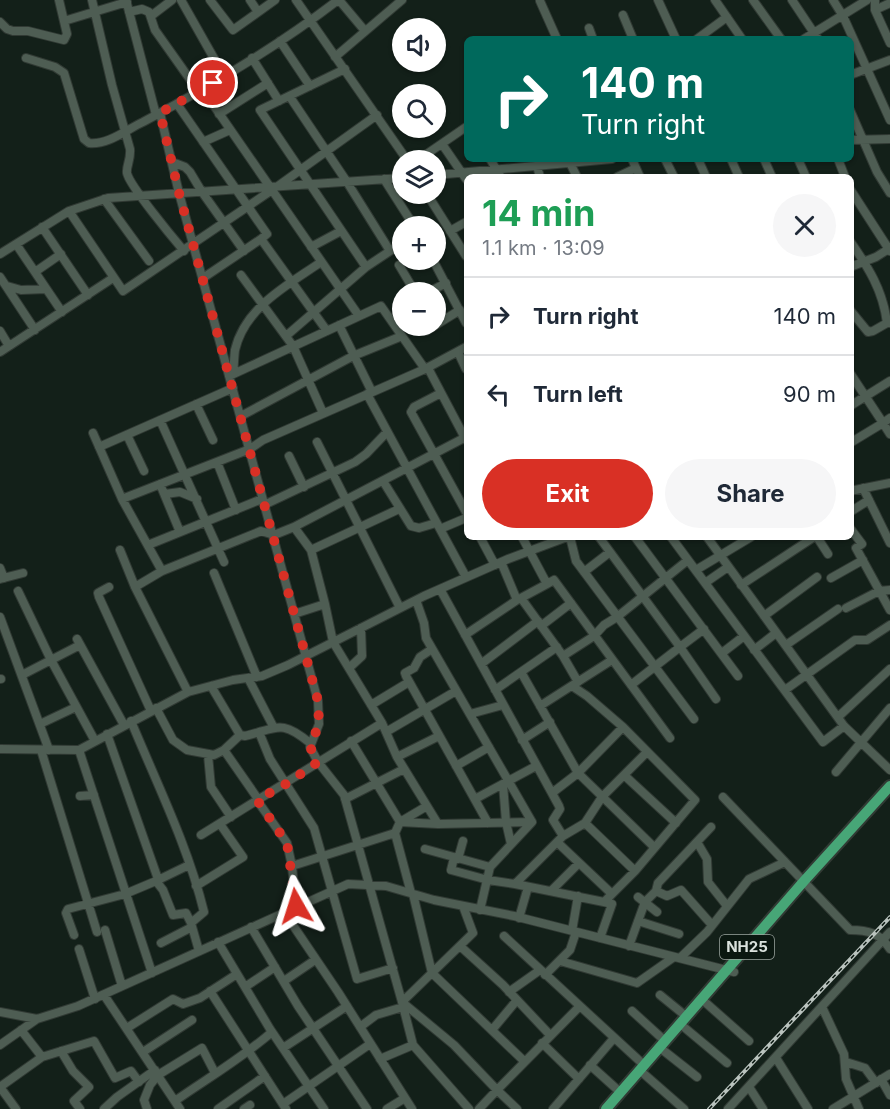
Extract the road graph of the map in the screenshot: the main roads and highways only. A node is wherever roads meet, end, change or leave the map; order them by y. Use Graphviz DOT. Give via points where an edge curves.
graph roads {
  1 [pos="890,786"];
  2 [pos="890,796"];
  3 [pos="806,884"];
  4 [pos="730,971"];
  5 [pos="686,1022"];
  6 [pos="644,1070"];
  7 [pos="606,1109"];
  8 [pos="614,1109"];
  1 -- 3 [label="main road, NH25"];
  2 -- 3 [label="main road, NH25"];
  3 -- 4 [label="main road, NH25"];
  4 -- 5 [label="main road, NH25"];
  4 -- 5 [label="main road, NH25"];
  5 -- 6 [label="main road, NH25"];
  6 -- 7 [label="main road, NH25"];
  6 -- 8 [label="main road, NH25"];
}
